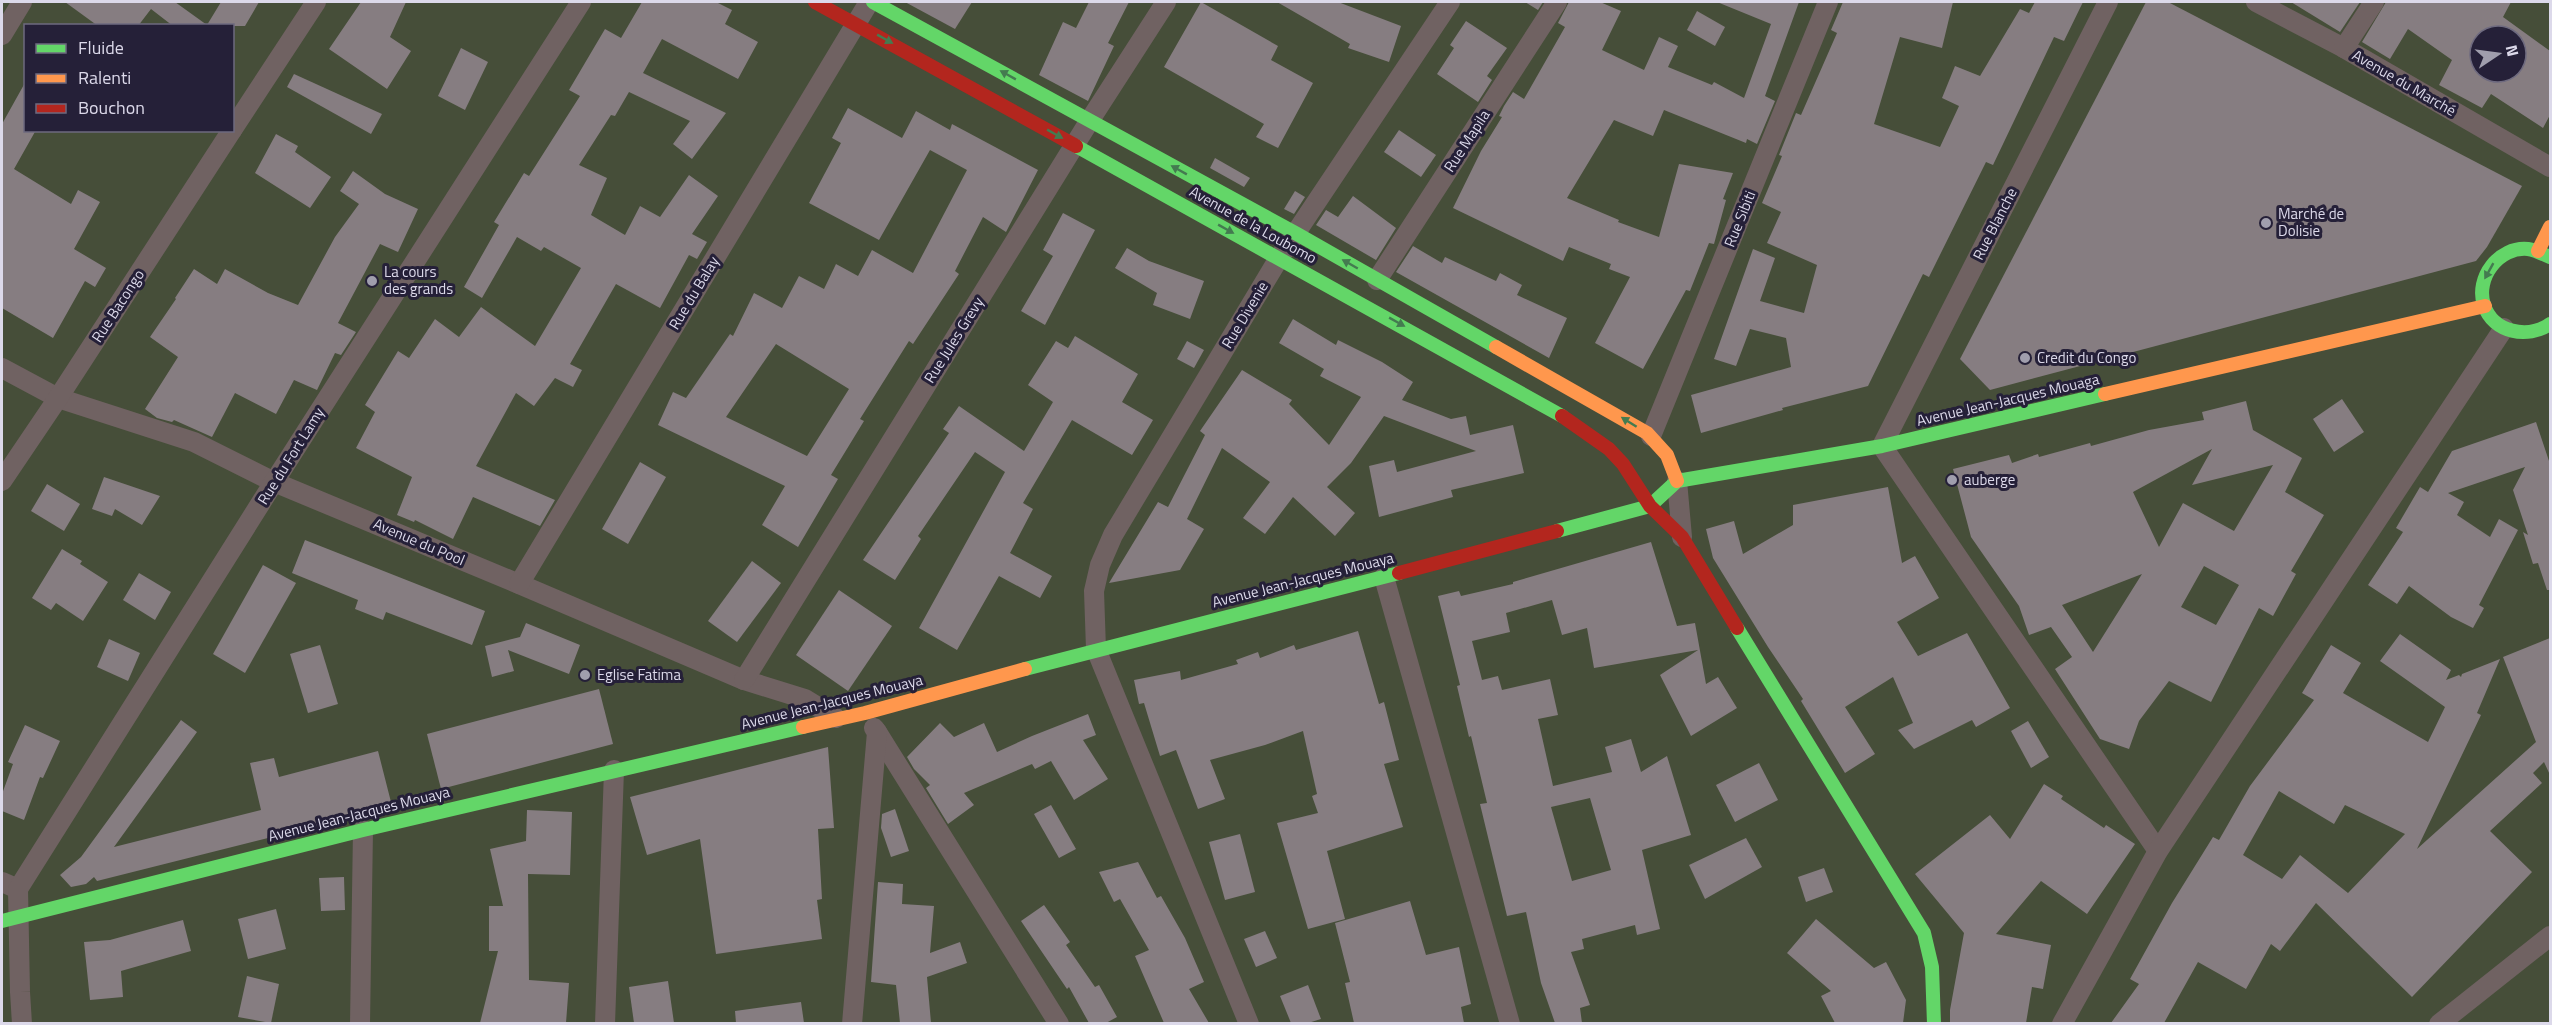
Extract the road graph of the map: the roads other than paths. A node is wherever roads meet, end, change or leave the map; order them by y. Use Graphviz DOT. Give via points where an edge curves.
graph roads {
  1 [pos="22,2"];
  2 [pos="316,2"];
  3 [pos="581,2"];
  4 [pos="815,2"];
  5 [pos="871,2"];
  6 [pos="1166,2"];
  7 [pos="1450,2"];
  8 [pos="1557,2"];
  9 [pos="1828,2"];
  10 [pos="2108,2"];
  11 [pos="2256,2"];
  12 [pos="2374,2"];
  13 [pos="856,23"];
  14 [pos="2,35"];
  15 [pos="2344,48"];
  16 [pos="1090,120"];
  17 [pos="234,127"];
  18 [pos="231,132"];
  19 [pos="1075,145"];
  20 [pos="2550,167"];
  21 [pos="2550,227"];
  22 [pos="1297,234"];
  23 [pos="2544,254"];
  24 [pos="1279,258"];
  25 [pos="1377,280"];
  26 [pos="2485,306"];
  27 [pos="2504,328"];
  28 [pos="2550,329"];
  29 [pos="2,368"];
  30 [pos="58,398"];
  31 [pos="1652,436"];
  32 [pos="1882,446"];
  33 [pos="2,481"];
  34 [pos="1677,481"];
  35 [pos="274,482"];
  36 [pos="1650,506"];
  37 [pos="1682,537"];
  38 [pos="1384,577"];
  39 [pos="519,584"];
  40 [pos="1096,649"];
  41 [pos="744,680"];
  42 [pos="865,713"];
  43 [pos="837,718"];
  44 [pos="877,732"];
  45 [pos="614,770"];
  46 [pos="363,830"];
  47 [pos="2158,851"];
  48 [pos="10,885"];
  49 [pos="10,919"];
  50 [pos="2550,936"];
  51 [pos="22,1023"];
  52 [pos="360,1023"];
  53 [pos="605,1023"];
  54 [pos="852,1023"];
  55 [pos="1059,1023"];
  56 [pos="1250,1023"];
  57 [pos="1510,1023"];
  58 [pos="1934,1023"];
  59 [pos="2062,1023"];
  60 [pos="2439,1023"];
  1 -- 14 [label="street"];
  2 -- 17 [label="street, Rue Bacongo"];
  3 -- 35 [label="street, Rue du Fort Lamy"];
  4 -- 13 [label="street, Avenue de la Loubomo"];
  5 -- 13 [label="street, Rue du Balay"];
  16 -- 5 [label="street, Avenue de la Loubomo, one-way"];
  6 -- 16 [label="street, Rue Jules Grevy"];
  7 -- 22 [label="street, Rue Divenie"];
  8 -- 25 [label="street, Rue Mapila"];
  9 -- 31 [label="street, Rue Sibiti"];
  10 -- 32 [label="street, Rue Blanche"];
  11 -- 15 [label="street, Avenue du Marché"];
  12 -- 15 [label="street"];
  13 -- 19 [label="street, Avenue de la Loubomo, one-way"];
  13 -- 39 [label="street, Rue du Balay"];
  15 -- 20 [label="street, Avenue du Marché"];
  16 -- 19 [label="street, Rue Jules Grevy"];
  22 -- 16 [label="street, Avenue de la Loubomo, one-way"];
  18 -- 30 [label="street, Rue Bacongo"];
  19 -- 24 [label="street, Avenue de la Loubomo, one-way"];
  19 -- 41 [label="street, Rue Jules Grevy"];
  21 -- 23 [label="street"];
  22 -- 24 [label="street, Rue Divenie"];
  25 -- 22 [label="street, Avenue de la Loubomo, one-way"];
  23 -- 26 [label="street, one-way" via="2527,248 2494,261 2483,282"];
  24 -- 36 [label="street, Avenue de la Loubomo, one-way" via="1553,409 1609,449"];
  24 -- 40 [label="street, Rue Divenie" via="1113,535 1094,591"];
  31 -- 25 [label="street, Avenue de la Loubomo, one-way"];
  26 -- 27 [label="street" via="2492,319"];
  26 -- 32 [label="street, Avenue Jean-Jacques Mouaga"];
  27 -- 28 [label="street" via="2518,333"];
  27 -- 47 [label="street"];
  29 -- 30 [label="street, Avenue du Pool"];
  30 -- 33 [label="street, Rue Bacongo"];
  30 -- 35 [label="street, Avenue du Pool" via="194,442"];
  31 -- 34 [label="street, Avenue de la Loubomo" via="1671,459"];
  32 -- 34 [label="street, Avenue Jean-Jacques Mouaga"];
  32 -- 47 [label="street"];
  34 -- 36 [label="street"];
  34 -- 37 [label="street"];
  35 -- 39 [label="street, Avenue du Pool"];
  35 -- 48 [label="street, Rue du Fort Lamy"];
  36 -- 37 [label="street, Avenue de la Loubomo"];
  36 -- 38 [label="street, Avenue Jean-Jacques Mouaya"];
  37 -- 58 [label="street, Avenue de la Loubomo" via="1924,933 1934,978"];
  38 -- 40 [label="street, Avenue Jean-Jacques Mouaya"];
  38 -- 57 [label="street"];
  39 -- 41 [label="street, Avenue du Pool"];
  40 -- 42 [label="street, Avenue Jean-Jacques Mouaya"];
  40 -- 56 [label="street"];
  41 -- 43 [label="street, Avenue du Pool" via="805,699"];
  42 -- 43 [label="street, Avenue Jean-Jacques Mouaya"];
  42 -- 44 [label="street"];
  43 -- 45 [label="street, Avenue Jean-Jacques Mouaya"];
  44 -- 54 [label="street"];
  44 -- 55 [label="street"];
  45 -- 46 [label="street, Avenue Jean-Jacques Mouaya"];
  45 -- 53 [label="street"];
  46 -- 49 [label="street, Avenue Jean-Jacques Mouaya"];
  46 -- 52 [label="street"];
  47 -- 59 [label="street"];
  48 -- 49 [label="street, Rue du Fort Lamy"];
  49 -- 51 [label="street, Rue du Fort Lamy"];
  50 -- 60 [label="street"];
}
